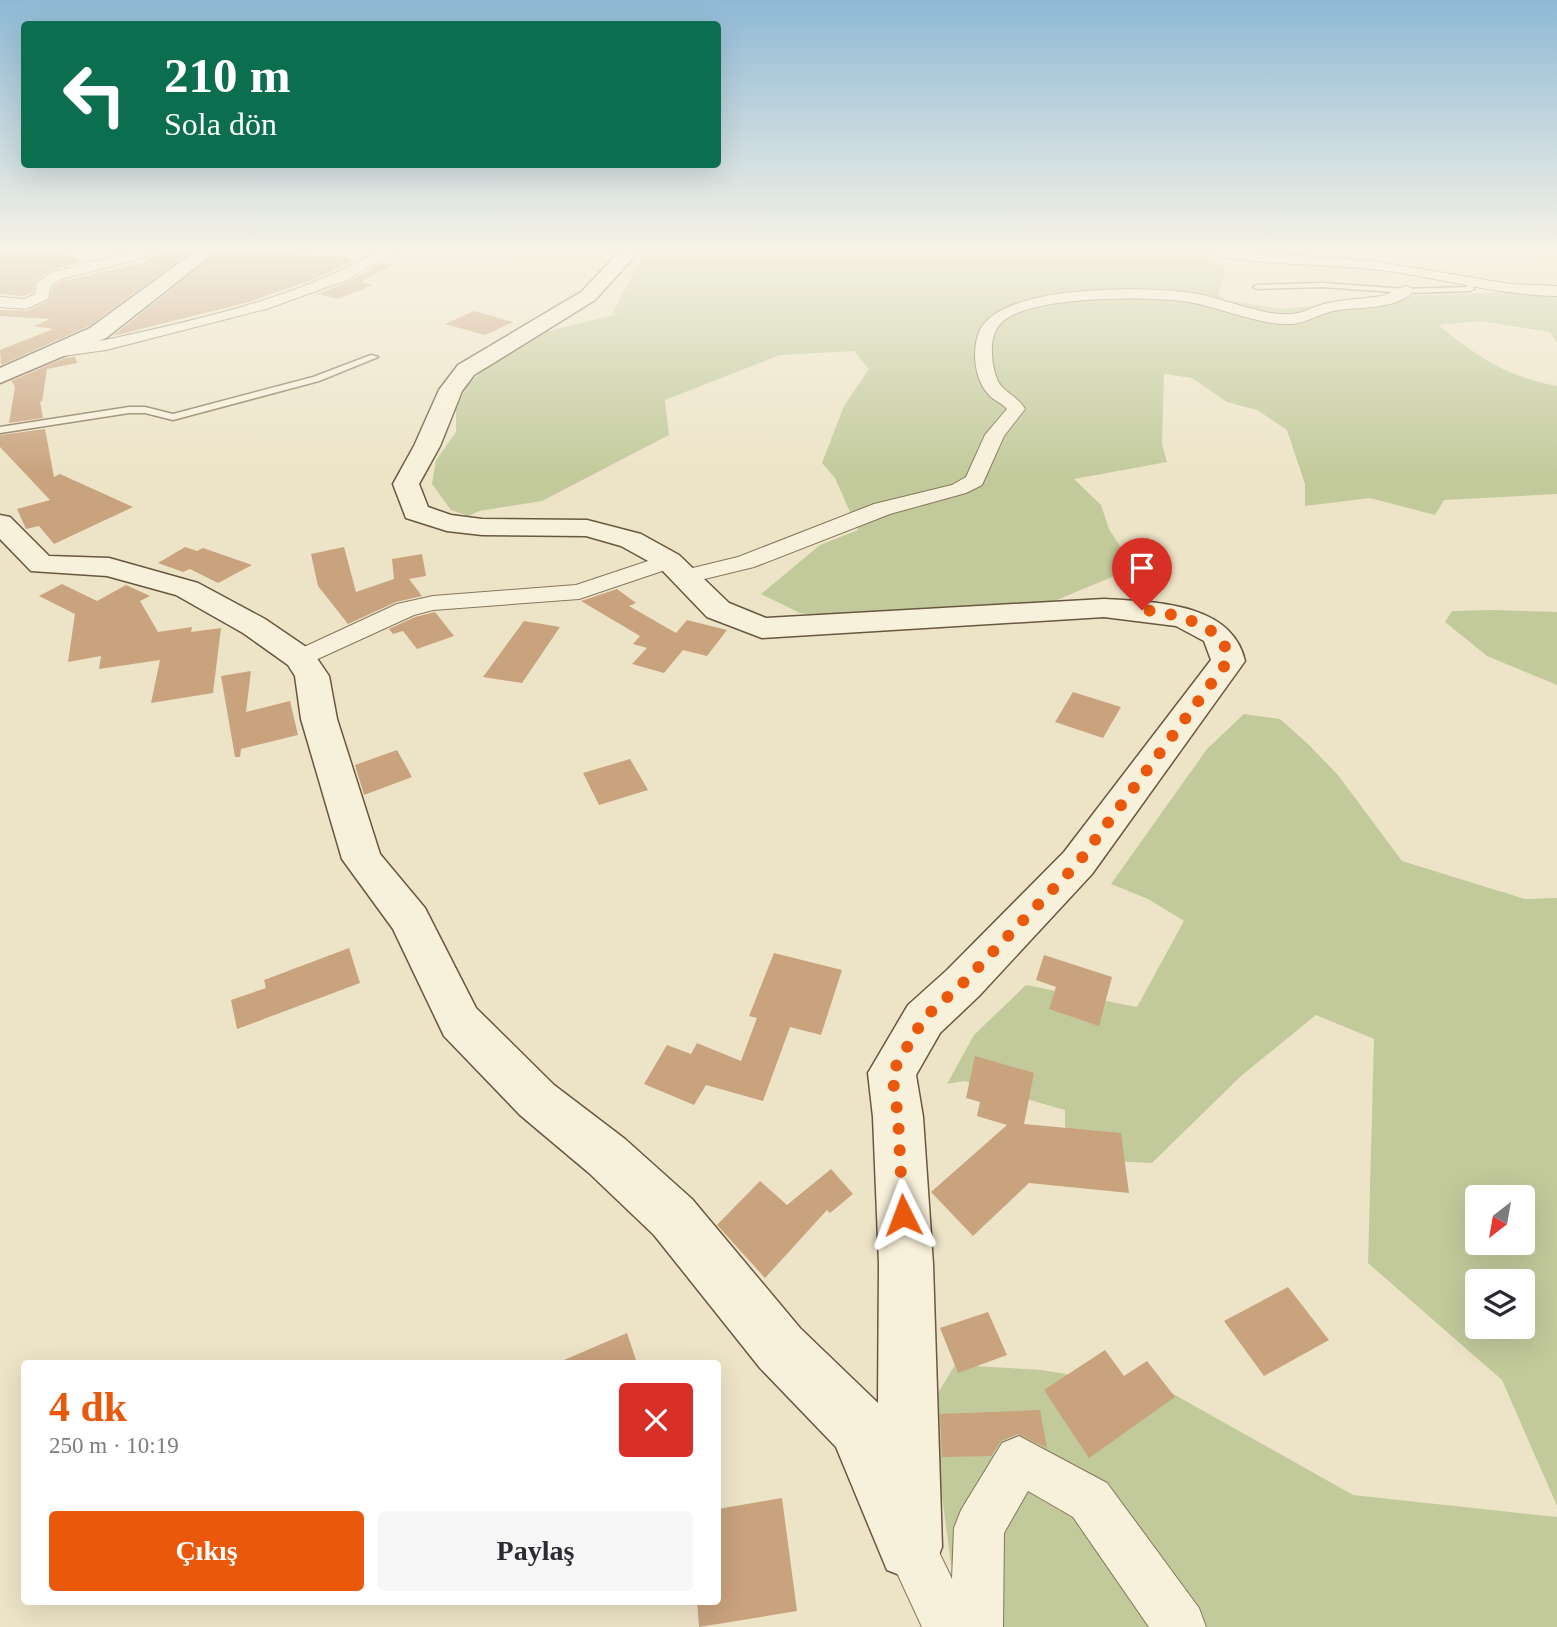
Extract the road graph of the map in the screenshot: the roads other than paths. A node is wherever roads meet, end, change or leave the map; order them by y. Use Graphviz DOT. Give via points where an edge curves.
graph roads {
  1 [pos="109,325"];
  2 [pos="186,325"];
  3 [pos="540,325"];
  4 [pos="991,325"];
  5 [pos="63,351"];
  6 [pos="374,357"];
  7 [pos="0,376"];
  8 [pos="0,430"];
  9 [pos="0,523"];
  10 [pos="677,569"];
  11 [pos="300,658"];
  12 [pos="910,1547"];
  13 [pos="949,1627"];
  14 [pos="977,1627"];
  15 [pos="1180,1627"];
  1 -- 5 [label="street"];
  2 -- 5 [label="street"];
  3 -- 10 [label="street" via="466,370 451,390 406,484 416,512 447,523 482,527 587,528 631,540"];
  4 -- 10 [label="street" via="984,345 986,370 993,390 1016,409 995,435 975,481 882,509 746,562"];
  5 -- 7 [label="street"];
  6 -- 8 [label="lane" via="316,379 173,417 129,410"];
  9 -- 11 [label="street" via="41,565 109,567 187,589"];
  10 -- 11 [label="street" via="579,592 406,609"];
  10 -- 12 [label="street" via="718,610 762,628 1104,608 1160,611 1203,625 1223,642 1228,661 1078,863 924,1018 892,1073 906,1264"];
  11 -- 12 [label="street" via="312,676 319,719 362,859 410,920 460,1022 537,1100 673,1217 780,1348 858,1426"];
  12 -- 13 [label="street"];
  14 -- 15 [label="street" via="979,1528 1019,1460 1090,1500"];
}
